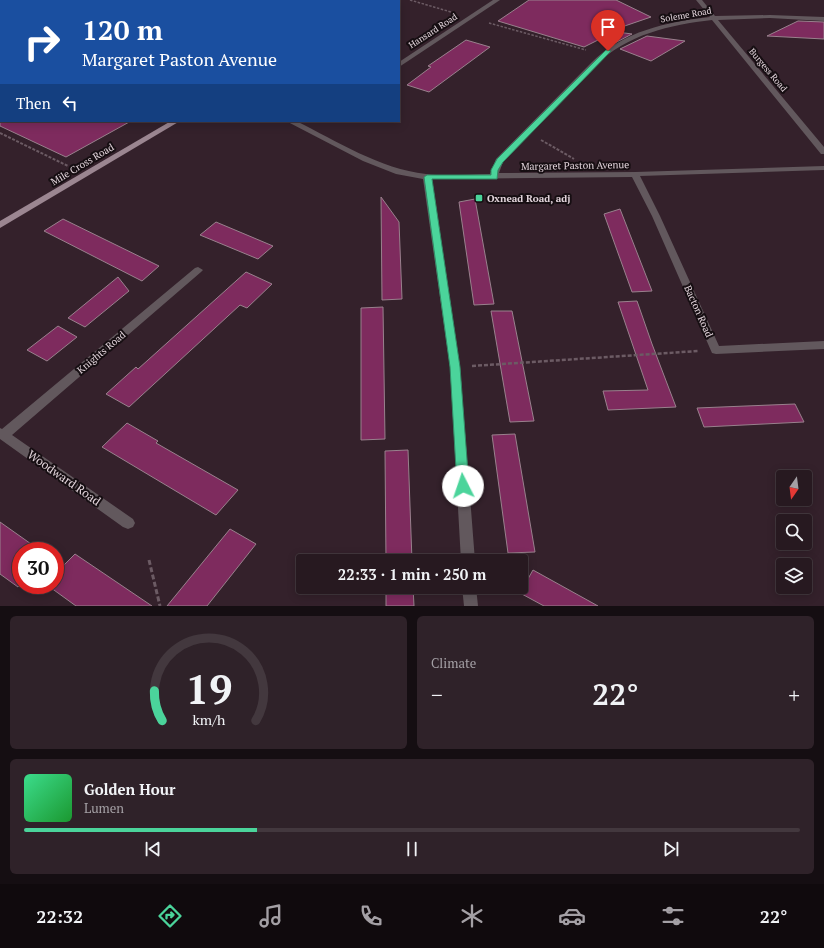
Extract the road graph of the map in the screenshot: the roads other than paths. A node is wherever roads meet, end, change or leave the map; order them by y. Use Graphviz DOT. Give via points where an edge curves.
graph roads {
  1 [pos="497,0"];
  2 [pos="699,0"];
  3 [pos="714,18"];
  4 [pos="824,19"];
  5 [pos="400,64"];
  6 [pos="174,122"];
  7 [pos="292,122"];
  8 [pos="310,122"];
  9 [pos="302,127"];
  10 [pos="824,152"];
  11 [pos="824,168"];
  12 [pos="635,174"];
  13 [pos="427,177"];
  14 [pos="494,177"];
  15 [pos="0,225"];
  16 [pos="198,270"];
  17 [pos="824,345"];
  18 [pos="2,434"];
  19 [pos="128,523"];
  20 [pos="468,554"];
  21 [pos="470,594"];
  22 [pos="471,606"];
  1 -- 5 [label="street, Hansard Road"];
  2 -- 3 [label="street, Burgess Road"];
  3 -- 4 [label="street, Soleme Road"];
  3 -- 10 [label="street, Burgess Road"];
  3 -- 14 [label="street, Soleme Road" via="667,26 634,36 608,51 499,161"];
  6 -- 15 [label="main road, Mile Cross Road"];
  7 -- 9 [label="street, Margaret Paston Avenue"];
  8 -- 9 [label="street"];
  9 -- 13 [label="street, Margaret Paston Avenue" via="366,159 399,172"];
  11 -- 12 [label="street, Margaret Paston Avenue"];
  12 -- 14 [label="street, Margaret Paston Avenue"];
  12 -- 17 [label="street, Bacton Road" via="716,350"];
  13 -- 14 [label="street, Margaret Paston Avenue"];
  13 -- 20 [label="street" via="455,367"];
  16 -- 18 [label="street, Knights Road"];
  18 -- 19 [label="street, Woodward Road"];
  21 -- 22 [label="street"];
}
